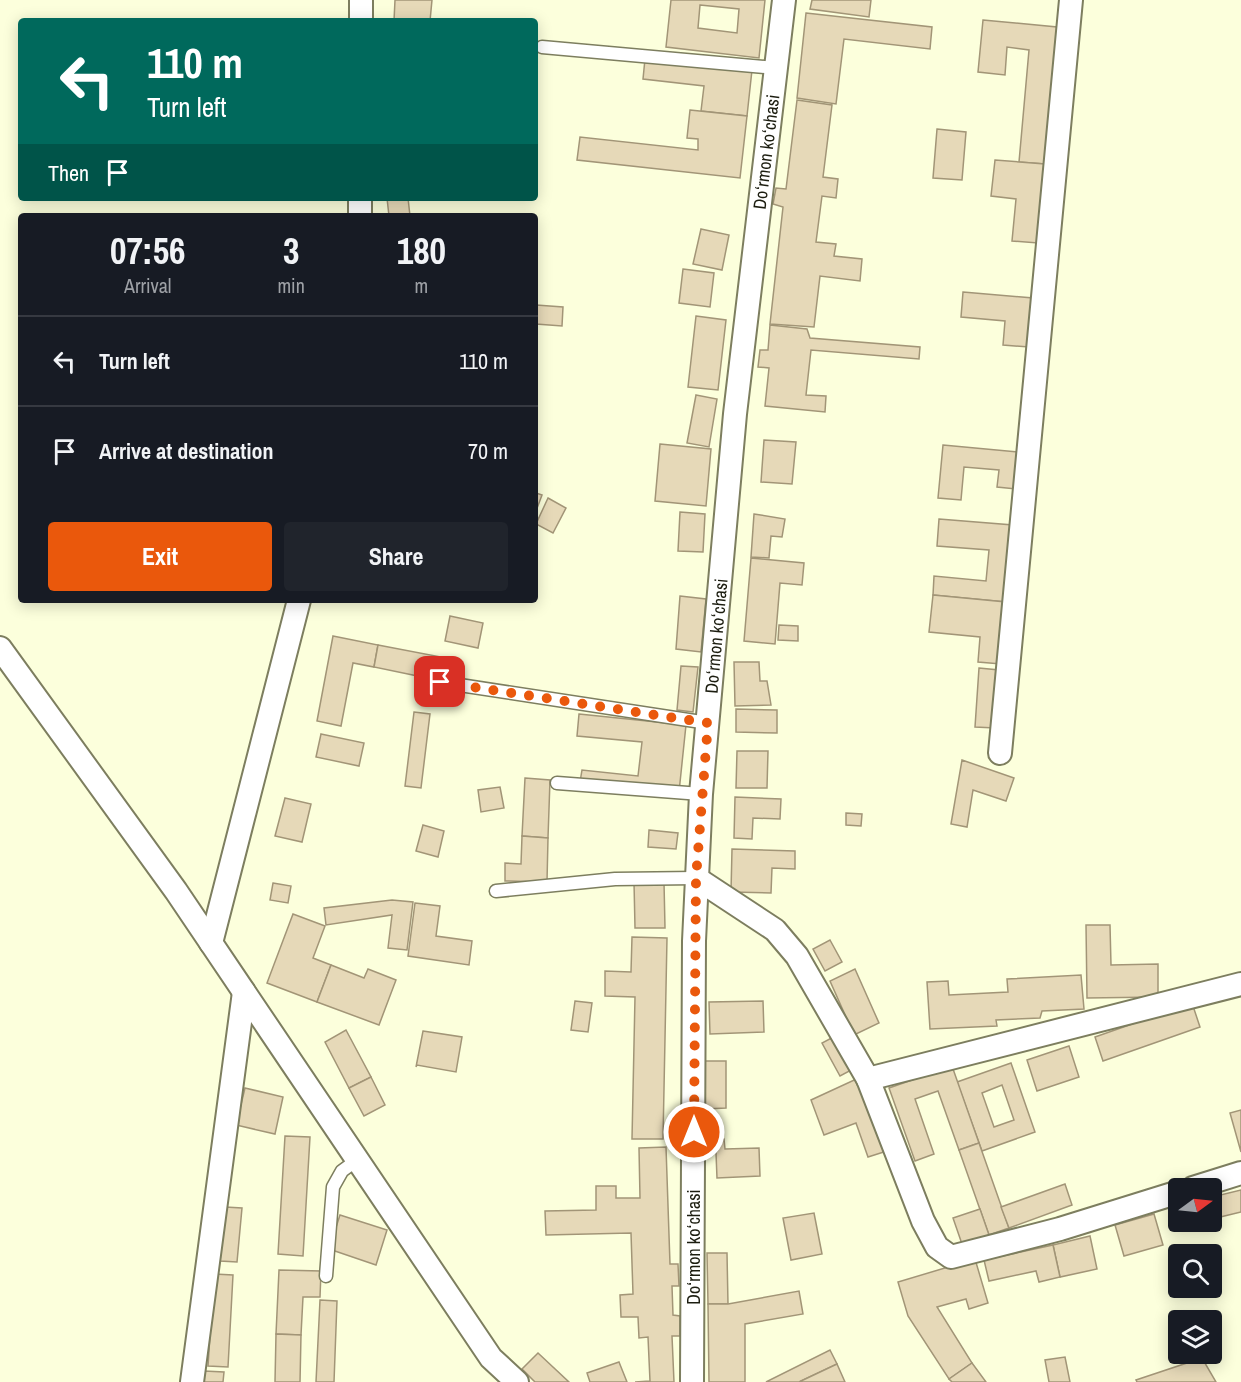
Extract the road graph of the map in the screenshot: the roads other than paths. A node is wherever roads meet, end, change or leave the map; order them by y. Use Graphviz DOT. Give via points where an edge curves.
graph roads {
  1 [pos="361,0"];
  2 [pos="784,0"];
  3 [pos="1071,0"];
  4 [pos="361,18"];
  5 [pos="542,47"];
  6 [pos="776,68"];
  7 [pos="298,603"];
  8 [pos="0,648"];
  9 [pos="440,682"];
  10 [pos="708,723"];
  11 [pos="1000,753"];
  12 [pos="557,783"];
  13 [pos="701,794"];
  14 [pos="696,878"];
  15 [pos="496,891"];
  16 [pos="211,943"];
  17 [pos="1241,984"];
  18 [pos="244,992"];
  19 [pos="868,1079"];
  20 [pos="357,1160"];
  21 [pos="1241,1173"];
  22 [pos="1222,1179"];
  23 [pos="1168,1195"];
  24 [pos="326,1276"];
  25 [pos="192,1382"];
  26 [pos="517,1382"];
  27 [pos="692,1382"];
  1 -- 4 [label="street"];
  2 -- 6 [label="street, Doʻrmon koʻchasi"];
  3 -- 11 [label="street"];
  5 -- 6 [label="lane"];
  6 -- 10 [label="street, Doʻrmon koʻchasi" via="735,414"];
  7 -- 16 [label="street"];
  8 -- 16 [label="street"];
  9 -- 10 [label="lane"];
  10 -- 13 [label="street, Doʻrmon koʻchasi"];
  12 -- 13 [label="lane"];
  13 -- 14 [label="street, Doʻrmon koʻchasi"];
  14 -- 15 [label="lane" via="615,879"];
  14 -- 19 [label="street" via="775,930 797,956"];
  14 -- 27 [label="street, Doʻrmon koʻchasi"];
  16 -- 18 [label="street"];
  17 -- 19 [label="street"];
  18 -- 20 [label="street"];
  18 -- 25 [label="street"];
  19 -- 23 [label="street" via="923,1221 937,1247 951,1257"];
  20 -- 24 [label="lane" via="342,1171 333,1187"];
  20 -- 26 [label="street" via="491,1358"];
  21 -- 22 [label="street"];
}
